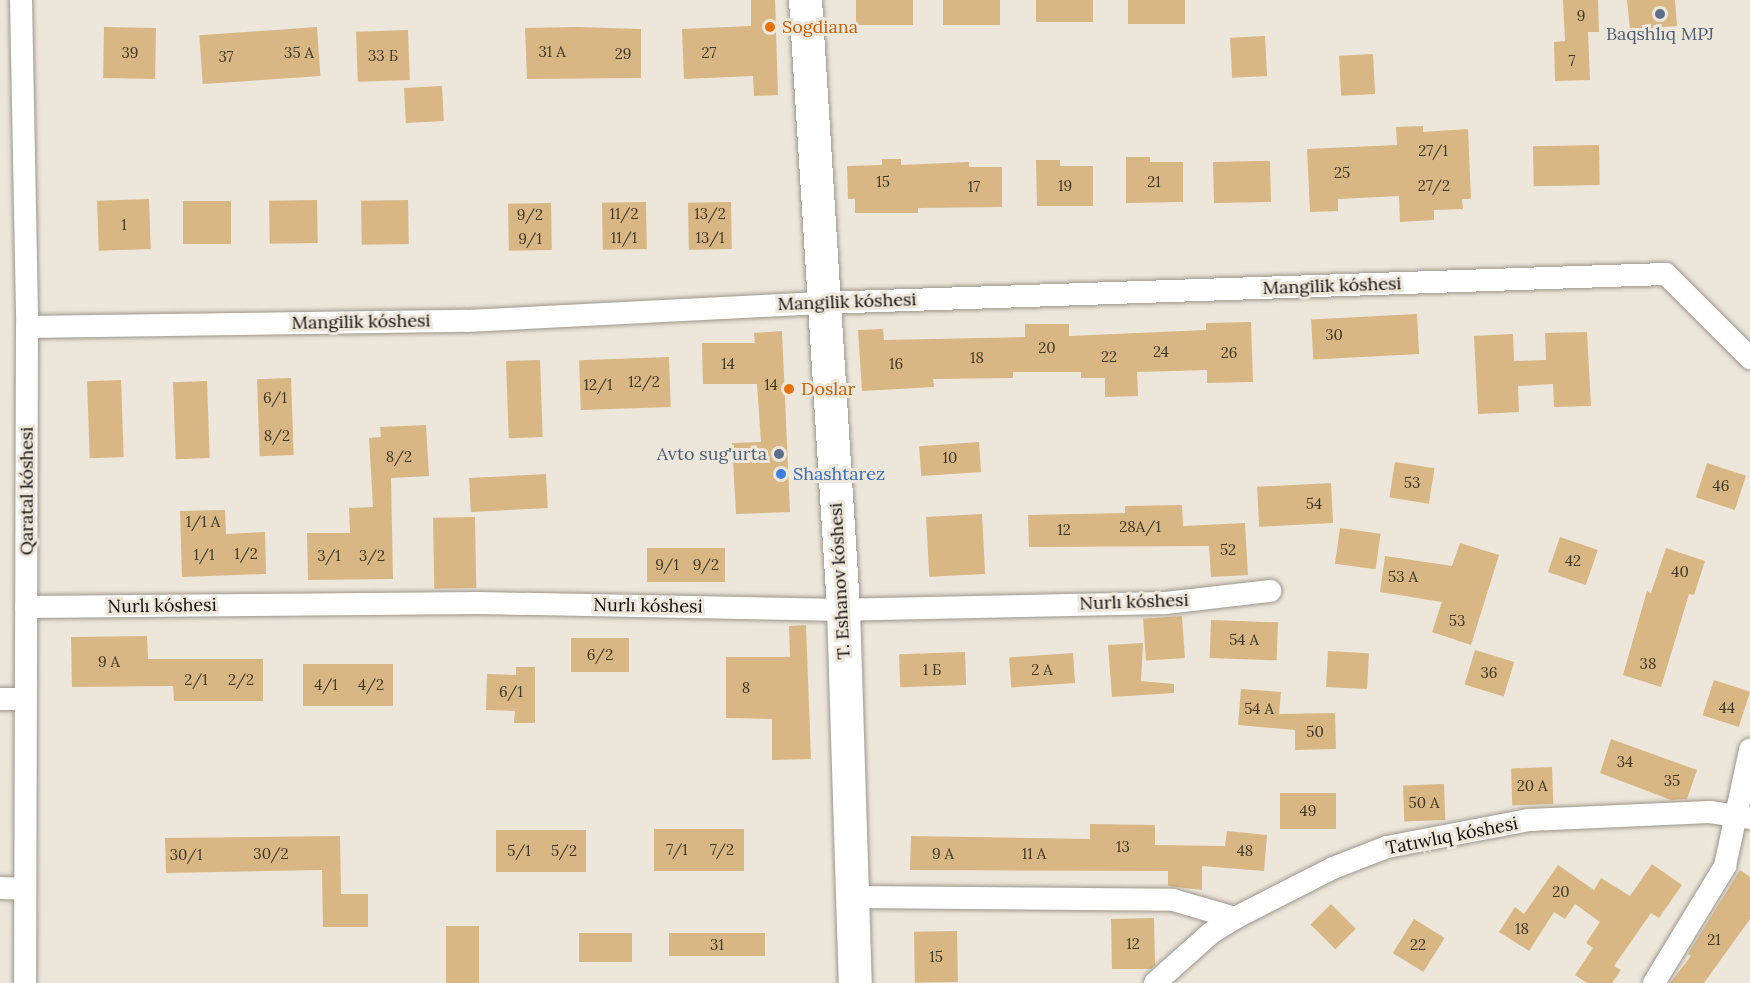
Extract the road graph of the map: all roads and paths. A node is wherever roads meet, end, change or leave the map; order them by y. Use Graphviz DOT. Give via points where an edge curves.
graph roads {
  1 [pos="21,0"];
  2 [pos="805,0"];
  3 [pos="822,303"];
  4 [pos="27,327"];
  5 [pos="1750,358"];
  6 [pos="1270,591"];
  7 [pos="26,608"];
  8 [pos="843,608"];
  9 [pos="0,699"];
  10 [pos="25,699"];
  11 [pos="1750,750"];
  12 [pos="1743,817"];
  13 [pos="0,888"];
  14 [pos="24,889"];
  15 [pos="854,897"];
  16 [pos="1235,918"];
  17 [pos="25,983"];
  18 [pos="855,983"];
  19 [pos="1155,983"];
  20 [pos="1654,983"];
  1 -- 4 [label="street, Qaratal kóshesi"];
  2 -- 3 [label="main road, T. Eshanov kóshesi"];
  3 -- 4 [label="street, Mangilik kóshesi" via="467,321"];
  3 -- 5 [label="street, Mangilik kóshesi" via="1666,274"];
  3 -- 8 [label="main road, T. Eshanov kóshesi"];
  4 -- 7 [label="street, Qaratal kóshesi"];
  6 -- 8 [label="street, Nurlı kóshesi" via="1166,603"];
  7 -- 8 [label="street, Nurlı kóshesi" via="479,603"];
  7 -- 10 [label="street, Qaratal kóshesi"];
  8 -- 15 [label="main road, T. Eshanov kóshesi"];
  9 -- 10 [label="street"];
  10 -- 14 [label="street, Qaratal kóshesi"];
  11 -- 12 [label="street"];
  12 -- 16 [label="street, Tatıwlıq kóshesi" via="1710,812 1529,820 1387,847 1333,868"];
  12 -- 20 [label="street" via="1725,866"];
  13 -- 14 [label="street"];
  14 -- 17 [label="street, Qaratal kóshesi"];
  15 -- 16 [label="street" via="1173,900"];
  15 -- 18 [label="main road, T. Eshanov kóshesi"];
  16 -- 19 [label="street, Tatıwlıq kóshesi" via="1211,933"];
}
